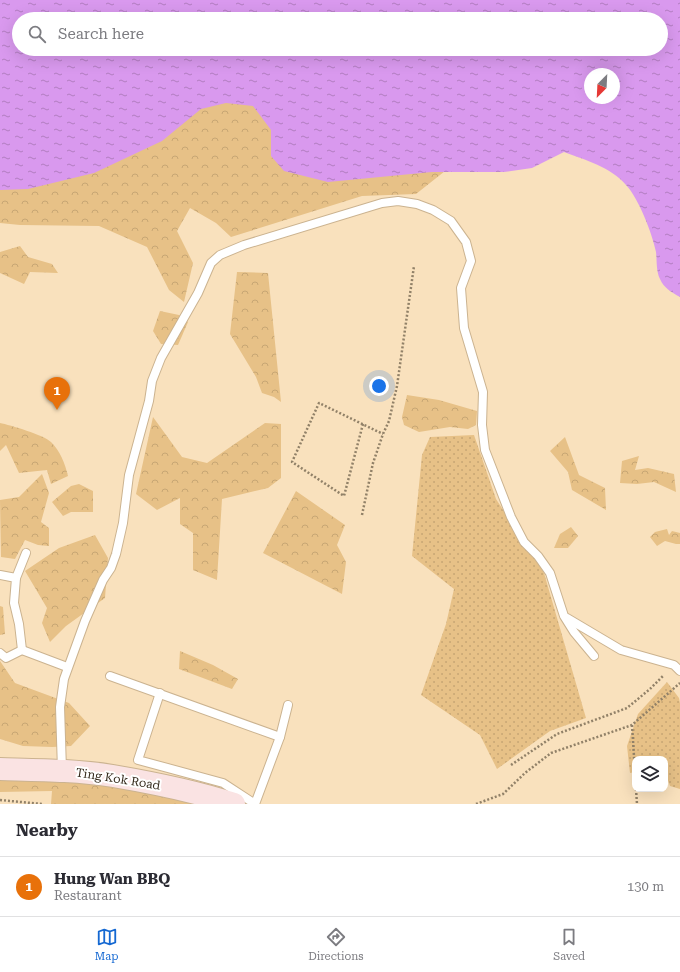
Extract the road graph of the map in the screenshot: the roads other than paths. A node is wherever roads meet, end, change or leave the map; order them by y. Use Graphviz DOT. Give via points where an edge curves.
graph roads {
  1 [pos="26,553"];
  2 [pos="0,575"];
  3 [pos="16,578"];
  4 [pos="564,616"];
  5 [pos="22,650"];
  6 [pos="0,653"];
  7 [pos="594,656"];
  8 [pos="67,667"];
  9 [pos="677,668"];
  10 [pos="110,676"];
  11 [pos="160,693"];
  12 [pos="288,705"];
  13 [pos="280,737"];
  14 [pos="0,770"];
  15 [pos="62,771"];
  16 [pos="234,804"];
  17 [pos="255,804"];
  1 -- 3 [label="lane"];
  2 -- 3 [label="lane"];
  3 -- 5 [label="lane" via="14,604"];
  4 -- 7 [label="lane"];
  4 -- 8 [label="lane" via="550,573 524,542 511,517 485,450 482,425 483,392 464,328 461,288 471,261 466,242 451,221 433,210 418,204 398,201 382,203 244,245 220,254 211,262 198,293 161,358 152,381 129,475 116,554"];
  4 -- 9 [label="lane" via="620,650"];
  5 -- 6 [label="lane" via="6,658"];
  5 -- 8 [label="lane"];
  8 -- 15 [label="lane" via="60,706"];
  10 -- 11 [label="lane"];
  11 -- 13 [label="lane"];
  11 -- 17 [label="lane" via="138,760 224,783"];
  12 -- 13 [label="lane"];
  13 -- 17 [label="lane"];
  14 -- 15 [label="main road, Ting Kok Road"];
  15 -- 16 [label="main road, Ting Kok Road" via="112,776 205,795"];
}
